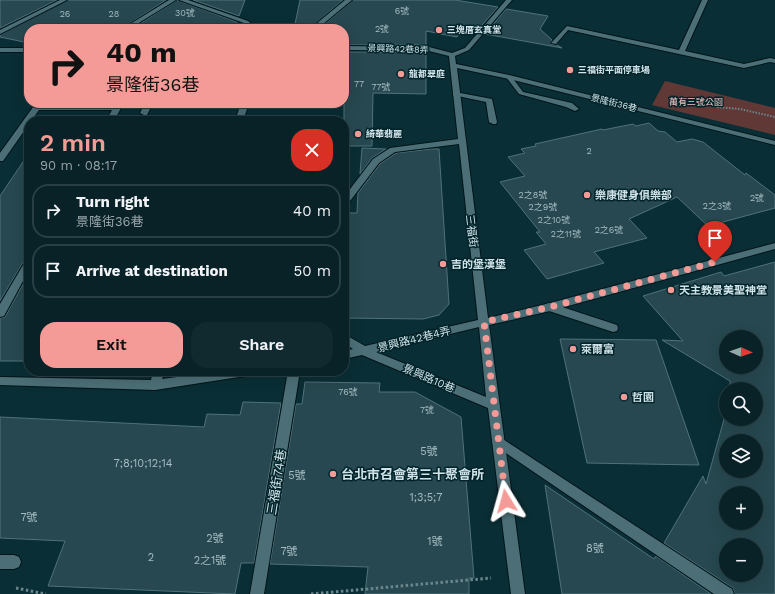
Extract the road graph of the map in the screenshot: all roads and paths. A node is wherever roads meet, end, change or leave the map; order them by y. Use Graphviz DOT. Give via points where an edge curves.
graph roads {
  1 [pos="64,0"];
  2 [pos="173,0"];
  3 [pos="182,0"];
  4 [pos="349,0"];
  5 [pos="509,0"];
  6 [pos="705,0"];
  7 [pos="133,24"];
  8 [pos="249,24"];
  9 [pos="319,24"];
  10 [pos="0,32"];
  11 [pos="554,43"];
  12 [pos="349,48"];
  13 [pos="0,50"];
  14 [pos="24,50"];
  15 [pos="681,53"];
  16 [pos="452,55"];
  17 [pos="775,61"];
  18 [pos="452,65"];
  19 [pos="509,77"];
  20 [pos="455,94"];
  21 [pos="146,108"];
  22 [pos="575,109"];
  23 [pos="144,112"];
  24 [pos="494,122"];
  25 [pos="24,125"];
  26 [pos="461,141"];
  27 [pos="775,143"];
  28 [pos="0,159"];
  29 [pos="349,196"];
  30 [pos="775,246"];
  31 [pos="24,271"];
  32 [pos="550,307"];
  33 [pos="0,313"];
  34 [pos="484,322"];
  35 [pos="613,328"];
  36 [pos="349,341"];
  37 [pos="364,351"];
  38 [pos="349,354"];
  39 [pos="157,376"];
  40 [pos="215,376"];
  41 [pos="293,376"];
  42 [pos="0,380"];
  43 [pos="155,384"];
  44 [pos="493,405"];
  45 [pos="498,441"];
  46 [pos="516,576"];
  47 [pos="257,594"];
  48 [pos="311,594"];
  49 [pos="518,594"];
  50 [pos="727,594"];
  1 -- 10 [label="street"];
  2 -- 7 [label="street"];
  3 -- 8 [label="street"];
  4 -- 9 [label="street"];
  5 -- 16 [label="street" via="467,49"];
  6 -- 15 [label="street"];
  11 -- 15 [label="street" via="567,28"];
  12 -- 16 [label="street, 景興路42巷8弄" via="429,49"];
  13 -- 14 [label="street"];
  15 -- 17 [label="street" via="744,66"];
  16 -- 18 [label="street, 三福街"];
  18 -- 19 [label="street, 景隆街36巷"];
  18 -- 20 [label="street, 三福街"];
  19 -- 22 [label="street" via="521,93 569,105"];
  19 -- 27 [label="street, 景隆街36巷"];
  20 -- 24 [label="street" via="489,101"];
  20 -- 26 [label="street, 三福街"];
  21 -- 23 [label="street"];
  25 -- 28 [label="street"];
  26 -- 29 [label="street" via="393,150 376,161"];
  26 -- 34 [label="street, 三福街"];
  30 -- 32 [label="street"];
  31 -- 33 [label="street"];
  32 -- 34 [label="street"];
  32 -- 35 [label="street"];
  34 -- 37 [label="street, 景興路42巷4弄"];
  34 -- 44 [label="street"];
  36 -- 37 [label="street"];
  37 -- 38 [label="street, 景興路42巷4弄"];
  37 -- 44 [label="street, 景興路10巷"];
  39 -- 43 [label="street"];
  40 -- 43 [label="street"];
  41 -- 47 [label="street, 三福街74巷"];
  42 -- 43 [label="street"];
  44 -- 45 [label="street"];
  45 -- 46 [label="street"];
  45 -- 50 [label="street"];
  46 -- 48 [label="path"];
  46 -- 49 [label="street"];
}
